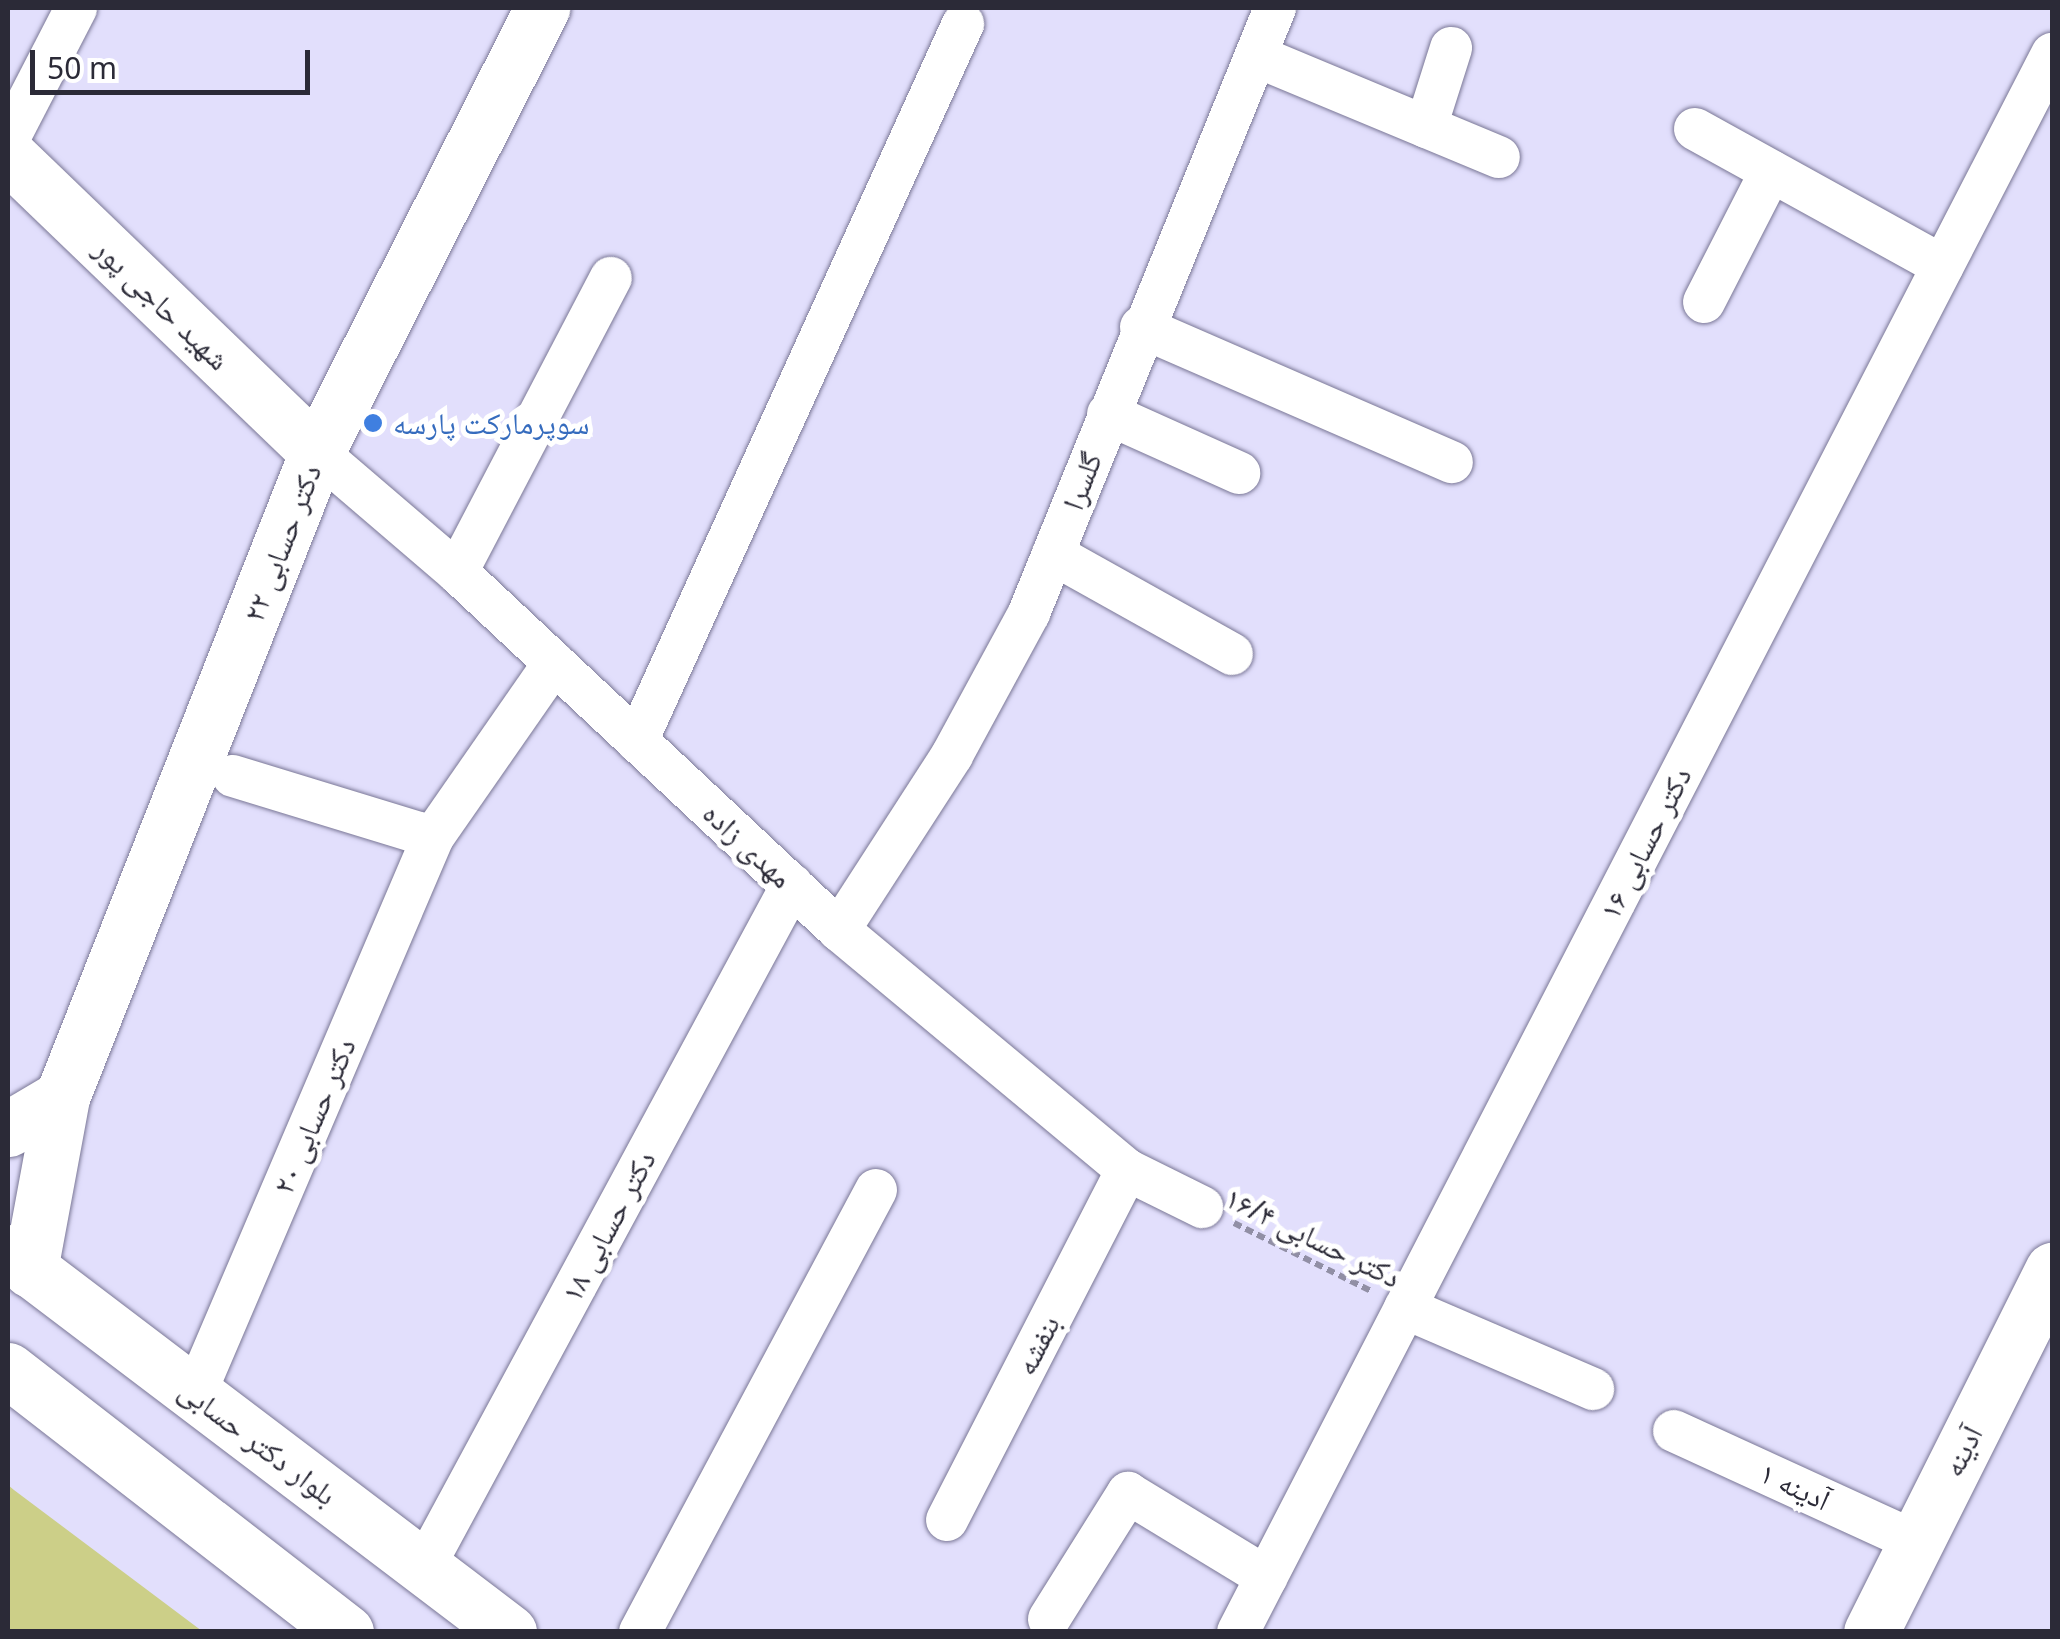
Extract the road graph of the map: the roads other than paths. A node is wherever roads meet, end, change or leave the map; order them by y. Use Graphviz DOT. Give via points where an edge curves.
graph roads {
  1 [pos="76,8"];
  2 [pos="542,8"];
  3 [pos="1275,8"];
  4 [pos="963,24"];
  5 [pos="1451,48"];
  6 [pos="2052,54"];
  7 [pos="1256,56"];
  8 [pos="1426,127"];
  9 [pos="1695,130"];
  10 [pos="8,140"];
  11 [pos="8,155"];
  12 [pos="1499,158"];
  13 [pos="1771,171"];
  14 [pos="1943,266"];
  15 [pos="611,278"];
  16 [pos="1704,302"];
  17 [pos="1141,327"];
  18 [pos="1108,414"];
  19 [pos="317,452"];
  20 [pos="1452,462"];
  21 [pos="1239,473"];
  22 [pos="1053,554"];
  23 [pos="457,572"];
  24 [pos="1232,654"];
  25 [pos="554,663"];
  26 [pos="637,741"];
  27 [pos="233,776"];
  28 [pos="433,837"];
  29 [pos="792,885"];
  30 [pos="839,930"];
  31 [pos="62,1097"];
  32 [pos="8,1129"];
  33 [pos="1127,1170"];
  34 [pos="876,1190"];
  35 [pos="1202,1207"];
  36 [pos="19,1261"];
  37 [pos="2052,1270"];
  38 [pos="1405,1308"];
  39 [pos="8,1370"];
  40 [pos="1593,1389"];
  41 [pos="195,1394"];
  42 [pos="1674,1431"];
  43 [pos="947,1520"];
  44 [pos="1916,1542"];
  45 [pos="424,1567"];
  46 [pos="1266,1577"];
  47 [pos="1048,1619"];
  48 [pos="346,1632"];
  49 [pos="509,1632"];
  50 [pos="640,1632"];
  51 [pos="1238,1632"];
  52 [pos="1870,1632"];
  1 -- 10 [label="street"];
  2 -- 19 [label="street, ۲۲ دکتر حسابی"];
  3 -- 7 [label="street, گلسرا"];
  4 -- 26 [label="street"];
  5 -- 8 [label="street"];
  6 -- 14 [label="street, ۱۶ دکتر حسابی"];
  7 -- 8 [label="street"];
  7 -- 17 [label="street, گلسرا"];
  8 -- 12 [label="street"];
  9 -- 13 [label="street"];
  11 -- 19 [label="street, شهید حاجی پور"];
  13 -- 14 [label="street"];
  13 -- 16 [label="street"];
  14 -- 38 [label="street, ۱۶ دکتر حسابی"];
  15 -- 23 [label="street"];
  17 -- 18 [label="street, گلسرا"];
  17 -- 20 [label="street"];
  18 -- 21 [label="street"];
  18 -- 22 [label="street, گلسرا"];
  19 -- 23 [label="street, مهدی زاده"];
  19 -- 31 [label="street, ۲۲ دکتر حسابی"];
  22 -- 24 [label="street"];
  22 -- 30 [label="street, گلسرا" via="1029,614 952,755"];
  23 -- 25 [label="street, مهدی زاده"];
  25 -- 26 [label="street, مهدی زاده"];
  25 -- 28 [label="street, ۲۰ دکتر حسابی"];
  26 -- 29 [label="street, مهدی زاده"];
  27 -- 28 [label="street"];
  28 -- 41 [label="street, ۲۰ دکتر حسابی"];
  29 -- 30 [label="street, مهدی زاده"];
  29 -- 45 [label="street, ۱۸ دکتر حسابی"];
  30 -- 33 [label="street, مهدی زاده"];
  31 -- 32 [label="street"];
  31 -- 36 [label="street, ۲۲ دکتر حسابی"];
  33 -- 35 [label="street, مهدی زاده"];
  33 -- 43 [label="street, بنفشه"];
  34 -- 50 [label="street"];
  36 -- 41 [label="street, بلوار دکتر حسابی"];
  37 -- 44 [label="street, آدینه"];
  38 -- 40 [label="street"];
  38 -- 46 [label="street, ۱۶ دکتر حسابی"];
  39 -- 48 [label="street"];
  41 -- 45 [label="street, بلوار دکتر حسابی"];
  42 -- 44 [label="street, ۱ آدینه"];
  44 -- 52 [label="street, آدینه"];
  45 -- 49 [label="street, بلوار دکتر حسابی"];
  46 -- 47 [label="street" via="1128,1493"];
  46 -- 51 [label="street, ۱۶ دکتر حسابی"];
}
